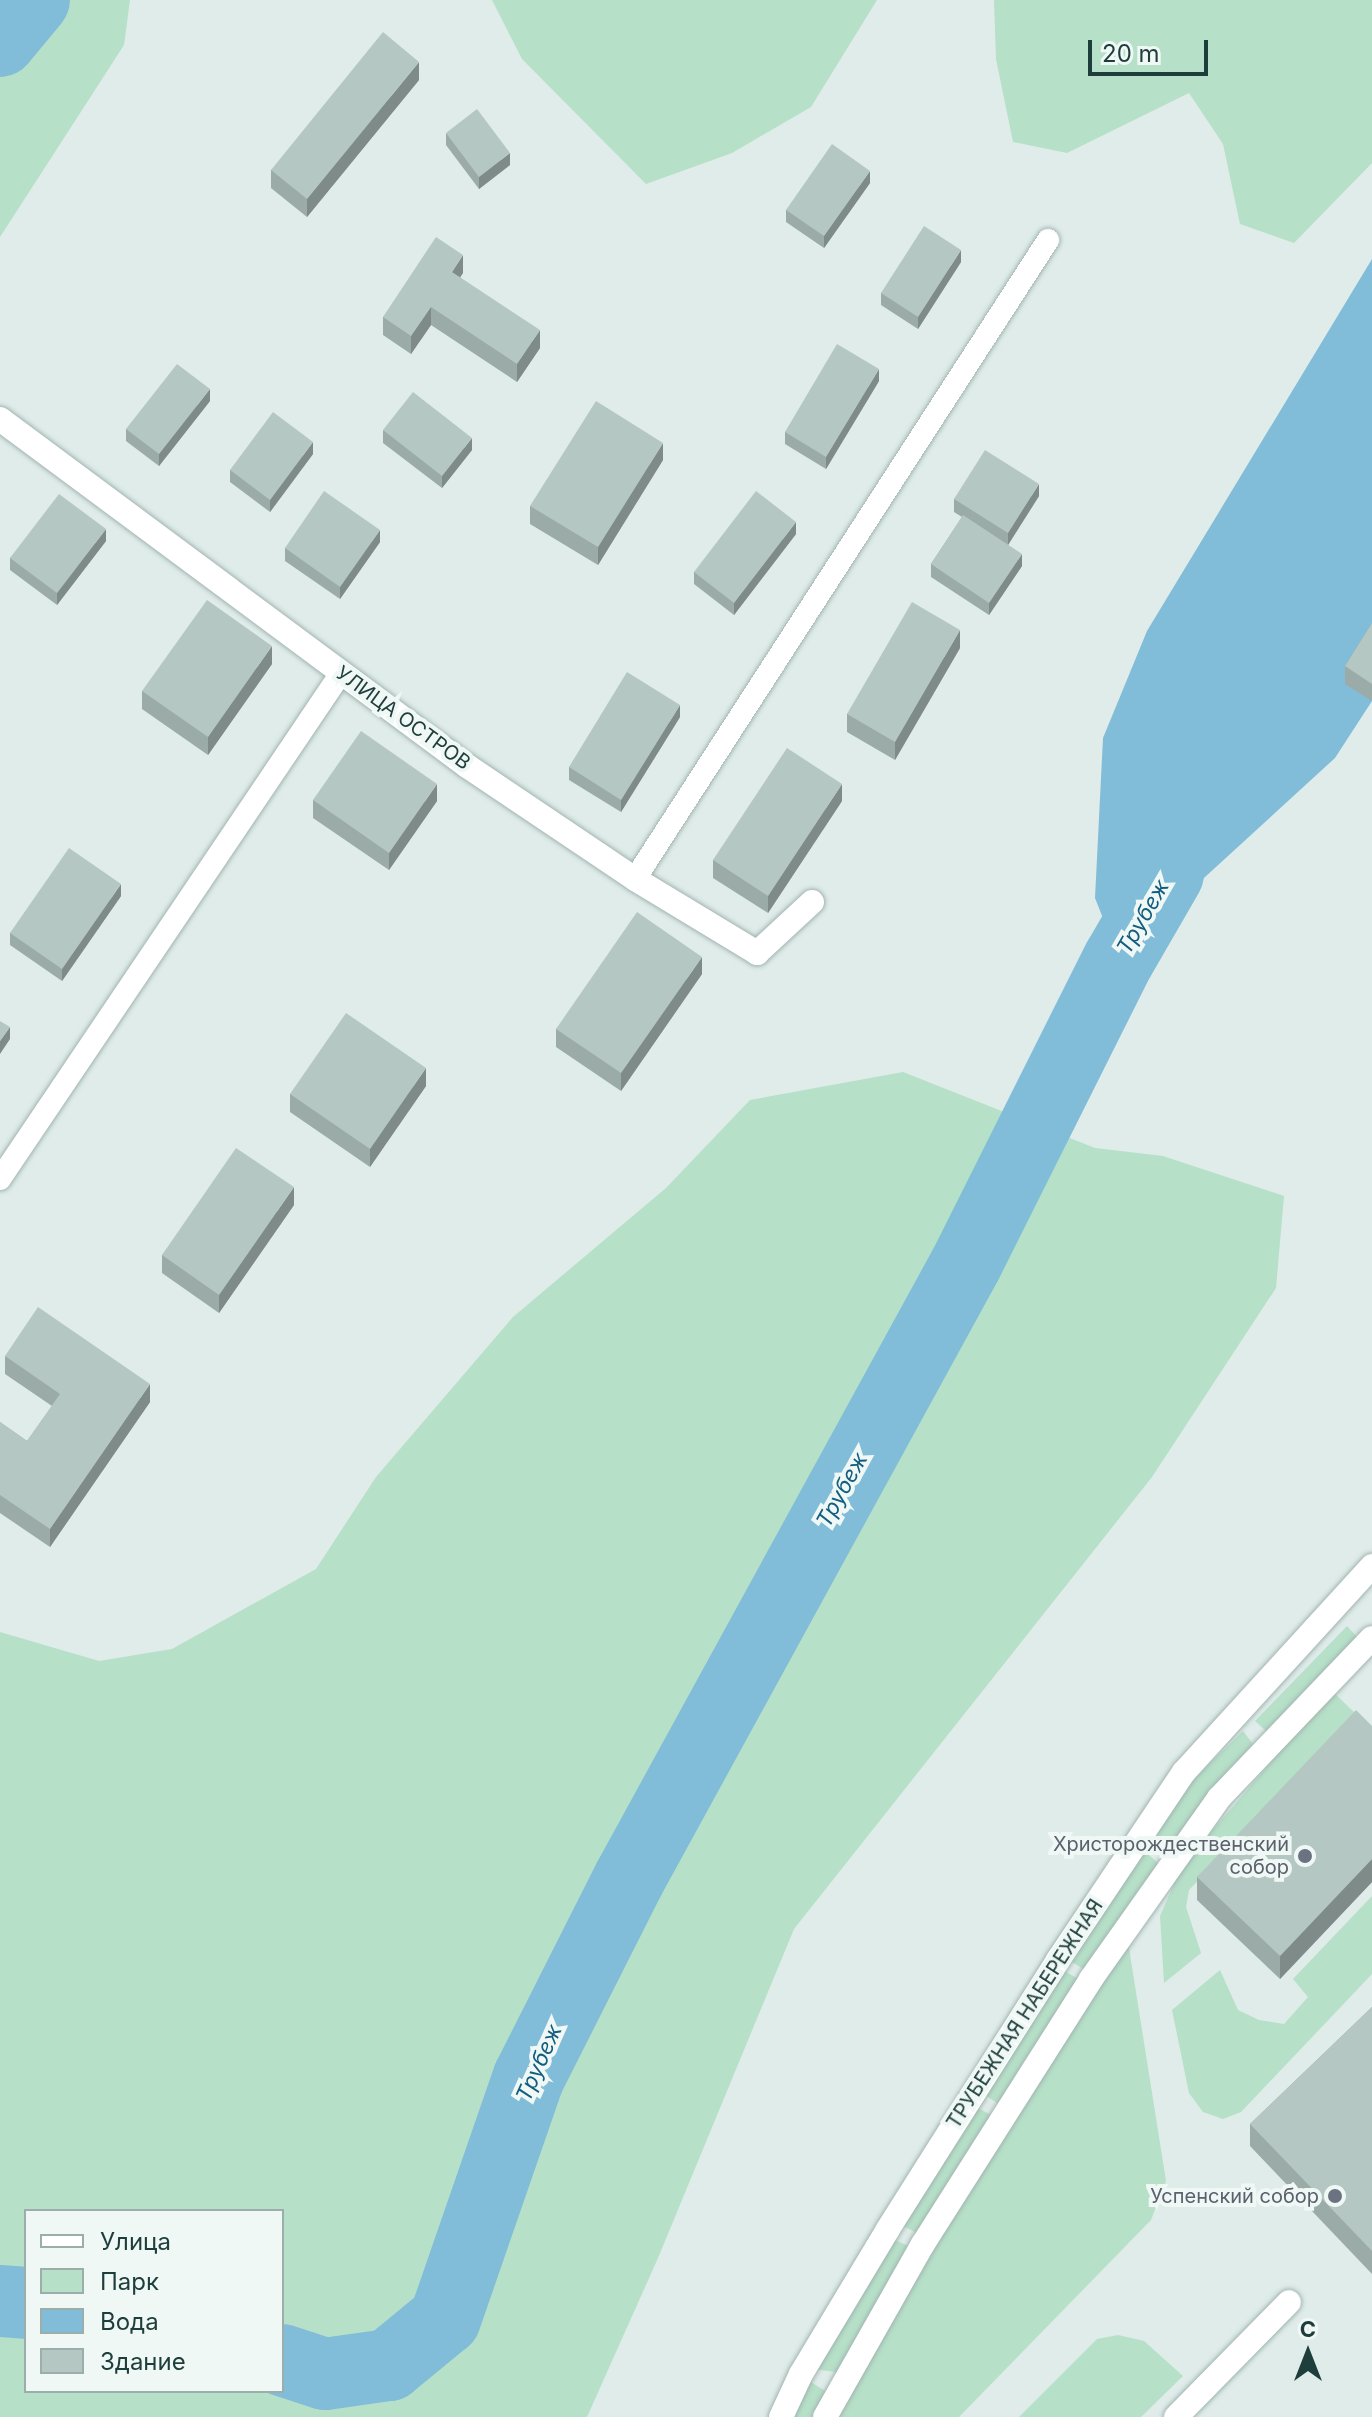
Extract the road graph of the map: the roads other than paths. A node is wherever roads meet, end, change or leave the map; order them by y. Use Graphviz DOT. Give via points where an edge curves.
graph roads {
  1 [pos="1048,240"];
  2 [pos="0,419"];
  3 [pos="341,673"];
  4 [pos="635,879"];
  5 [pos="812,902"];
  6 [pos="0,1179"];
  7 [pos="1372,1566"];
  8 [pos="1372,1638"];
  9 [pos="1289,2302"];
  10 [pos="781,2417"];
  11 [pos="825,2417"];
  12 [pos="1176,2417"];
  1 -- 4 [label="lane"];
  2 -- 3 [label="street, УЛИЦА ОСТРОВ"];
  3 -- 4 [label="street, УЛИЦА ОСТРОВ"];
  3 -- 6 [label="lane"];
  4 -- 5 [label="street, УЛИЦА ОСТРОВ" via="757,953"];
  7 -- 10 [label="street, ТРУБЕЖНАЯ НАБЕРЕЖНАЯ" via="1184,1772 888,2229"];
  8 -- 11 [label="street, ТРУБЕЖНАЯ НАБЕРЕЖНАЯ" via="1219,1798 1099,1967 923,2244"];
  9 -- 12 [label="street"];
}
